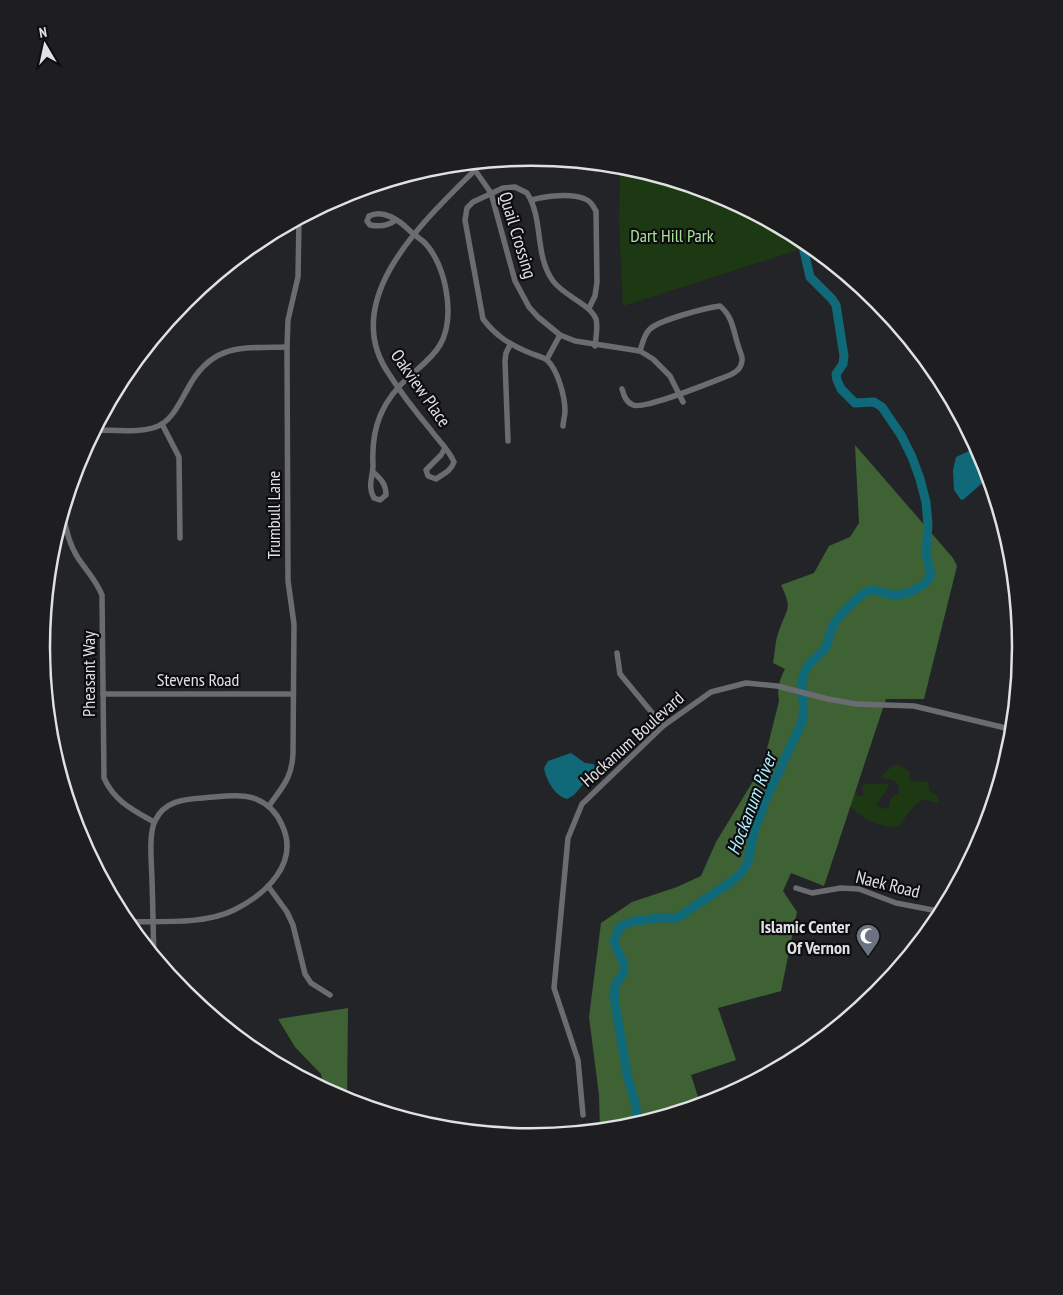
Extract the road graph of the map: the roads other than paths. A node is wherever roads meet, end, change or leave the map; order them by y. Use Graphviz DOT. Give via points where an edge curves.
graph roads {
  1 [pos="475,170"];
  2 [pos="492,193"];
  3 [pos="532,200"];
  4 [pos="396,220"];
  5 [pos="299,227"];
  6 [pos="414,235"];
  7 [pos="589,308"];
  8 [pos="560,335"];
  9 [pos="510,344"];
  10 [pos="595,346"];
  11 [pos="287,347"];
  12 [pos="640,351"];
  13 [pos="547,359"];
  14 [pos="397,386"];
  15 [pos="622,390"];
  16 [pos="679,394"];
  17 [pos="683,402"];
  18 [pos="162,424"];
  19 [pos="562,426"];
  20 [pos="103,430"];
  21 [pos="508,441"];
  22 [pos="444,448"];
  23 [pos="373,472"];
  24 [pos="65,528"];
  25 [pos="180,538"];
  26 [pos="617,653"];
  27 [pos="103,694"];
  28 [pos="293,694"];
  29 [pos="663,726"];
  30 [pos="1006,728"];
  31 [pos="269,806"];
  32 [pos="154,822"];
  33 [pos="268,886"];
  34 [pos="796,888"];
  35 [pos="935,910"];
  36 [pos="153,921"];
  37 [pos="136,922"];
  38 [pos="154,946"];
  39 [pos="330,995"];
  40 [pos="583,1115"];
  1 -- 2 [label="street, Quail Crossing"];
  1 -- 6 [label="street, Oakview Place"];
  2 -- 3 [label="street" via="515,187 527,192"];
  2 -- 8 [label="street, Quail Crossing" via="521,294 538,317"];
  2 -- 9 [label="street" via="467,208 465,220 483,319 491,330"];
  3 -- 7 [label="street" via="541,252 553,281"];
  3 -- 7 [label="street" via="553,196 584,198 596,211 596,296"];
  4 -- 6 [label="street"];
  5 -- 11 [label="street, Trumbull Lane" via="298,277 288,320"];
  6 -- 14 [label="street, Oakview Place" via="394,261 373,313 374,344 381,363"];
  6 -- 14 [label="street" via="424,242 436,259 444,281 448,315 446,333 428,361"];
  7 -- 10 [label="street" via="596,320"];
  8 -- 10 [label="street, Quail Crossing"];
  8 -- 13 [label="street"];
  9 -- 13 [label="street"];
  9 -- 21 [label="street" via="505,361"];
  10 -- 12 [label="street, Quail Crossing"];
  11 -- 18 [label="street" via="239,348 214,356 197,371 173,414"];
  11 -- 28 [label="street, Trumbull Lane" via="288,581 294,624"];
  12 -- 16 [label="street, Quail Crossing" via="661,366"];
  12 -- 16 [label="street" via="648,330 657,324 709,307 720,306 728,312 743,359 740,367 730,375"];
  13 -- 19 [label="street" via="560,384 565,411"];
  14 -- 22 [label="street, Oakview Place"];
  14 -- 23 [label="street" via="380,413 374,430"];
  15 -- 16 [label="street" via="626,400 634,406"];
  16 -- 17 [label="street, Quail Crossing"];
  18 -- 20 [label="street" via="142,430"];
  18 -- 25 [label="street" via="179,457"];
  22 -- 22 [label="street, Oakview Place" via="454,462 452,467 436,479 428,476 426,470"];
  24 -- 27 [label="street, Pheasant Way" via="77,557 102,595"];
  26 -- 29 [label="street" via="620,674"];
  27 -- 28 [label="street, Stevens Road"];
  27 -- 32 [label="street, Pheasant Way" via="104,778 108,788 123,804"];
  28 -- 31 [label="street, Trumbull Lane" via="293,767"];
  29 -- 30 [label="street, Hockanum Boulevard" via="712,692 746,683 856,704 914,706"];
  29 -- 40 [label="street, Hockanum Boulevard" via="582,804 568,838 554,988 578,1060"];
  31 -- 32 [label="street" via="254,798 237,796 186,799 164,809"];
  31 -- 33 [label="street" via="287,835 287,855 281,871"];
  32 -- 36 [label="street" via="150,852"];
  33 -- 36 [label="street" via="234,910 214,917"];
  33 -- 39 [label="street" via="288,912 305,974 311,983"];
  34 -- 35 [label="street, Naek Road" via="812,893 841,888 859,889 896,903"];
  36 -- 37 [label="street"];
  36 -- 38 [label="street"];
}
